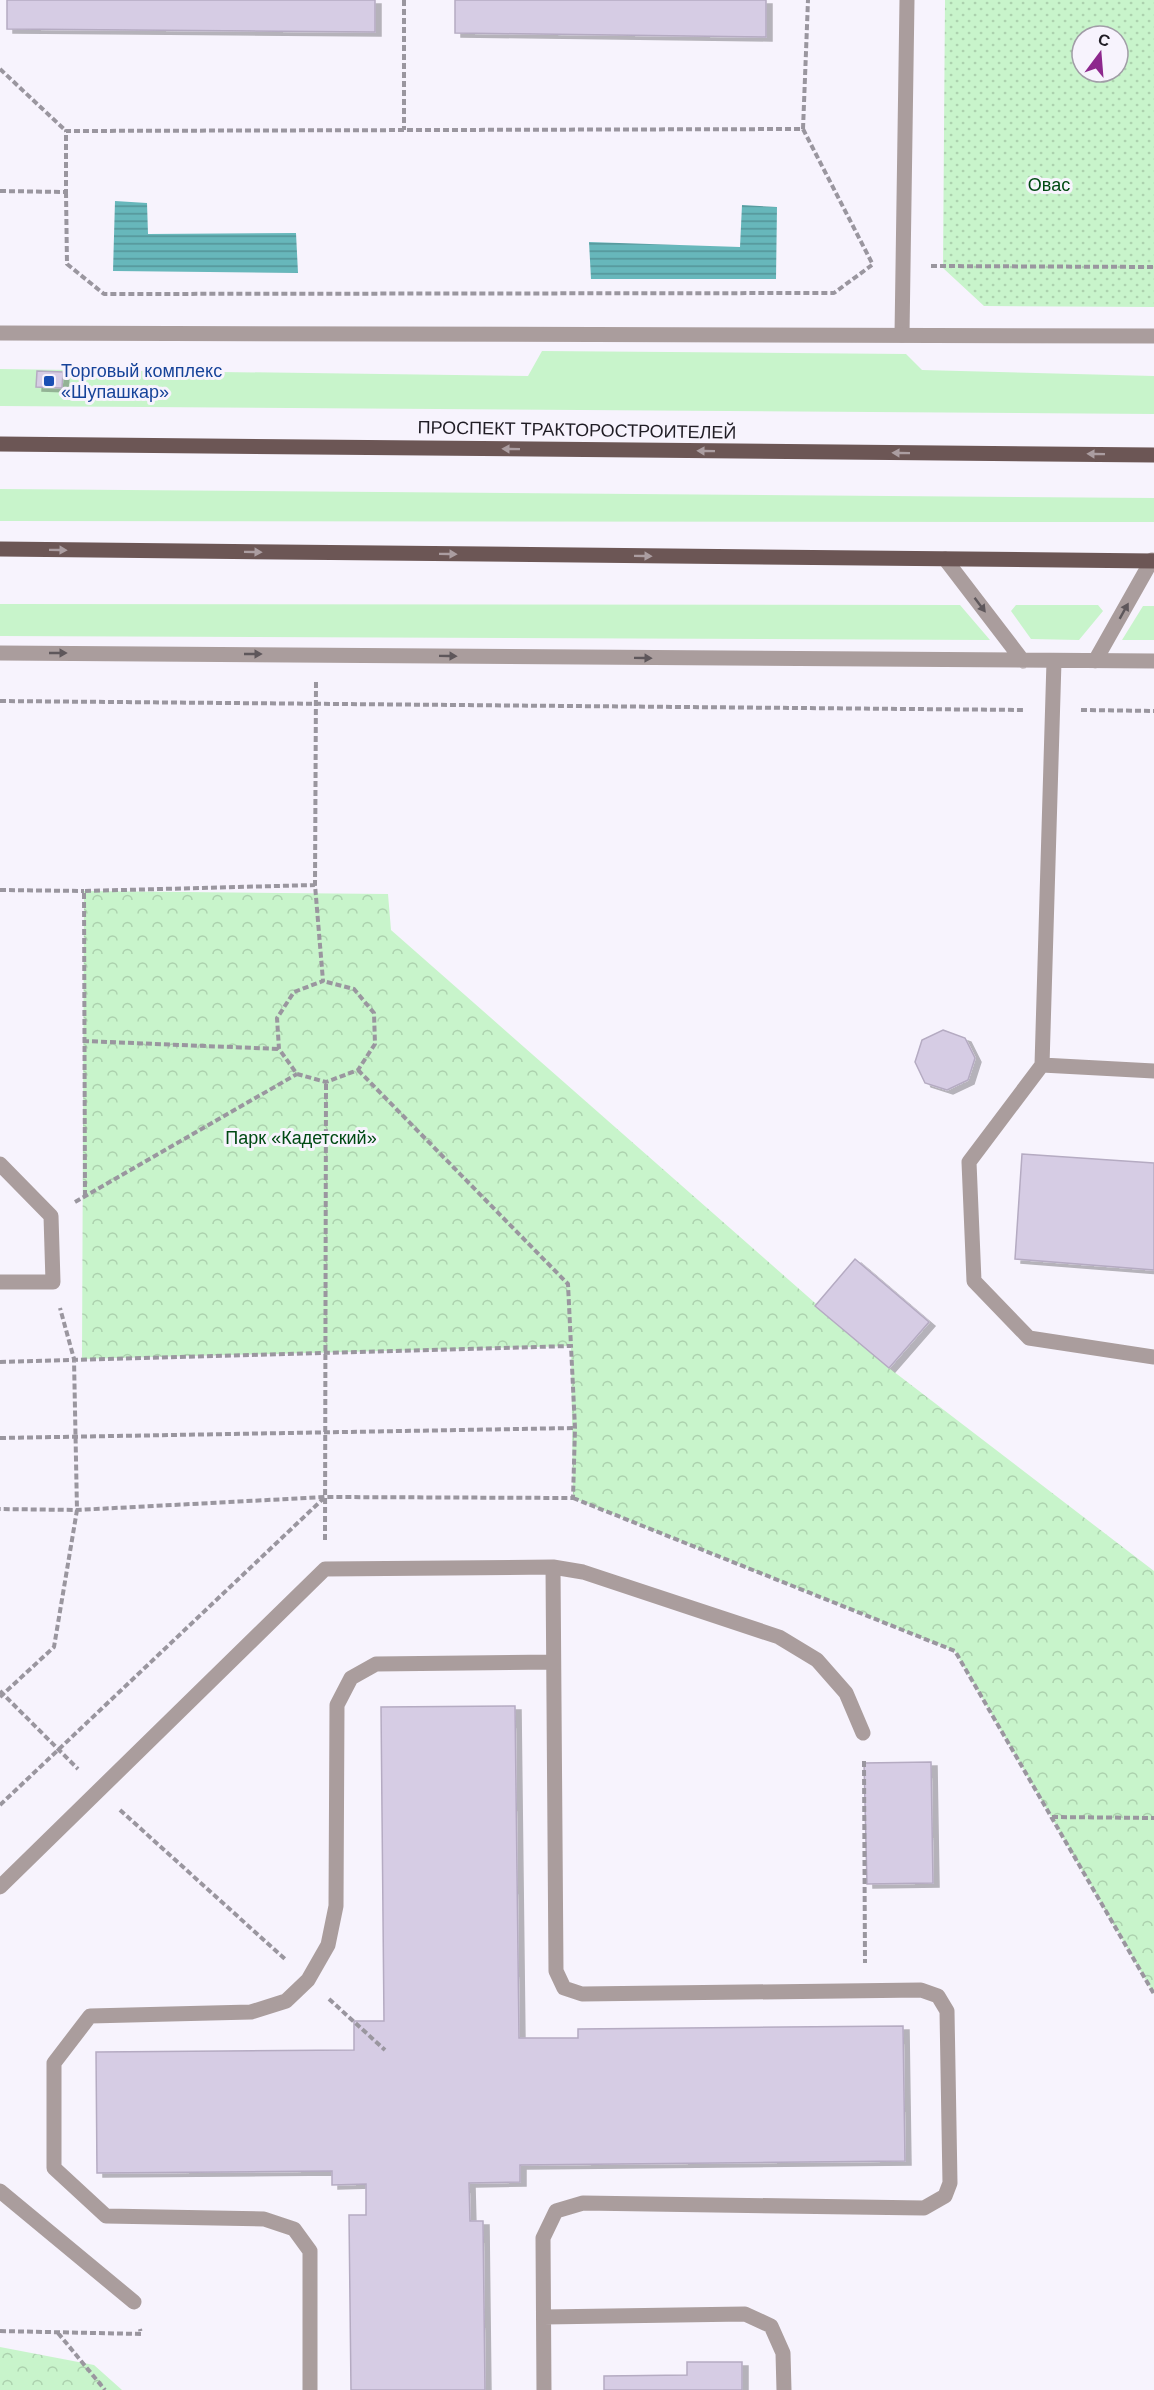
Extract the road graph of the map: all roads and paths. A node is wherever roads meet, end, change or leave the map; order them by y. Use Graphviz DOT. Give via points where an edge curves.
graph roads {
  1 [pos="404,0"];
  2 [pos="808,0"];
  3 [pos="907,0"];
  4 [pos="0,69"];
  5 [pos="803,129"];
  6 [pos="404,130"];
  7 [pos="66,131"];
  8 [pos="0,191"];
  9 [pos="66,192"];
  10 [pos="872,265"];
  11 [pos="904,266"];
  12 [pos="1154,267"];
  13 [pos="0,333"];
  14 [pos="902,334"];
  15 [pos="1154,336"];
  16 [pos="0,444"];
  17 [pos="1154,455"];
  18 [pos="0,549"];
  19 [pos="945,559"];
  20 [pos="1153,561"];
  21 [pos="0,653"];
  22 [pos="316,655"];
  23 [pos="1023,661"];
  24 [pos="1054,661"];
  25 [pos="1095,661"];
  26 [pos="1154,661"];
  27 [pos="0,701"];
  28 [pos="316,704"];
  29 [pos="1054,710"];
  30 [pos="1154,711"];
  31 [pos="315,885"];
  32 [pos="0,890"];
  33 [pos="84,891"];
  34 [pos="323,981"];
  35 [pos="83,1041"];
  36 [pos="279,1049"];
  37 [pos="1042,1065"];
  38 [pos="358,1070"];
  39 [pos="1154,1071"];
  40 [pos="297,1074"];
  41 [pos="326,1082"];
  42 [pos="0,1164"];
  43 [pos="85,1196"];
  44 [pos="51,1216"];
  45 [pos="0,1282"];
  46 [pos="53,1282"];
  47 [pos="571,1346"];
  48 [pos="326,1353"];
  49 [pos="1154,1357"];
  50 [pos="74,1359"];
  51 [pos="0,1362"];
  52 [pos="574,1428"];
  53 [pos="326,1432"];
  54 [pos="77,1437"];
  55 [pos="0,1438"];
  56 [pos="326,1497"];
  57 [pos="573,1498"];
  58 [pos="0,1509"];
  59 [pos="77,1510"];
  60 [pos="553,1567"];
  61 [pos="325,1569"];
  62 [pos="554,1662"];
  63 [pos="1,1694"];
  64 [pos="863,1733"];
  65 [pos="58,1749"];
  66 [pos="100,1792"];
  67 [pos="0,1805"];
  68 [pos="1052,1817"];
  69 [pos="1154,1818"];
  70 [pos="0,1887"];
  71 [pos="308,1980"];
  72 [pos="865,1990"];
  73 [pos="1154,1994"];
  74 [pos="385,2050"];
  75 [pos="0,2191"];
  76 [pos="134,2302"];
  77 [pos="544,2317"];
  78 [pos="0,2331"];
  79 [pos="57,2332"];
  80 [pos="105,2390"];
  81 [pos="310,2390"];
  82 [pos="544,2390"];
  83 [pos="784,2390"];
  1 -- 6 [label="path"];
  2 -- 5 [label="path"];
  3 -- 11 [label="street"];
  4 -- 7 [label="path"];
  5 -- 6 [label="path"];
  5 -- 10 [label="path"];
  6 -- 7 [label="path"];
  7 -- 9 [label="path"];
  8 -- 9 [label="path"];
  9 -- 10 [label="path" via="67,264 104,294 834,293"];
  10 -- 11 [label="path"];
  11 -- 12 [label="path"];
  11 -- 14 [label="street"];
  13 -- 14 [label="street"];
  14 -- 15 [label="street"];
  17 -- 16 [label="main road, ПРОСПЕКТ ТРАКТОРОСТРОИТЕЛЕЙ, one-way"];
  18 -- 19 [label="main road, one-way"];
  19 -- 20 [label="main road"];
  19 -- 23 [label="street, one-way"];
  25 -- 20 [label="street, one-way"];
  21 -- 22 [label="street, one-way"];
  22 -- 23 [label="street, one-way"];
  22 -- 28 [label="path"];
  23 -- 24 [label="street"];
  24 -- 25 [label="street"];
  24 -- 29 [label="street"];
  25 -- 26 [label="street"];
  27 -- 28 [label="path"];
  28 -- 29 [label="path"];
  28 -- 31 [label="path"];
  29 -- 30 [label="path"];
  29 -- 37 [label="street"];
  31 -- 33 [label="path"];
  31 -- 34 [label="path"];
  32 -- 33 [label="path"];
  33 -- 35 [label="path"];
  34 -- 36 [label="path" via="294,992 277,1018"];
  34 -- 38 [label="path" via="354,989 374,1013 375,1044"];
  35 -- 36 [label="path"];
  35 -- 43 [label="path"];
  36 -- 40 [label="path"];
  37 -- 39 [label="street"];
  37 -- 49 [label="street" via="969,1162 974,1281 1029,1338"];
  38 -- 41 [label="path"];
  38 -- 47 [label="path" via="568,1284"];
  40 -- 41 [label="path"];
  40 -- 43 [label="path"];
  41 -- 48 [label="path"];
  42 -- 44 [label="street"];
  43 -- 44 [label="path"];
  44 -- 46 [label="street"];
  45 -- 46 [label="street"];
  46 -- 50 [label="path"];
  47 -- 48 [label="path"];
  47 -- 52 [label="path"];
  48 -- 50 [label="path"];
  48 -- 53 [label="path"];
  50 -- 51 [label="path"];
  50 -- 54 [label="path"];
  52 -- 53 [label="path"];
  52 -- 57 [label="path"];
  53 -- 54 [label="path"];
  53 -- 56 [label="path"];
  54 -- 55 [label="path"];
  54 -- 59 [label="path"];
  56 -- 57 [label="path"];
  56 -- 59 [label="path"];
  56 -- 61 [label="path"];
  56 -- 65 [label="path"];
  57 -- 68 [label="path" via="955,1651"];
  58 -- 59 [label="path"];
  59 -- 63 [label="path" via="54,1647"];
  60 -- 61 [label="street"];
  60 -- 62 [label="street"];
  60 -- 64 [label="street" via="583,1572 779,1637 817,1660 846,1693"];
  61 -- 66 [label="street"];
  62 -- 71 [label="street" via="376,1664 351,1678 337,1706 336,1905 328,1945"];
  62 -- 72 [label="street" via="556,1971 564,1988 582,1994"];
  63 -- 65 [label="path"];
  64 -- 72 [label="path"];
  65 -- 66 [label="path"];
  65 -- 67 [label="path"];
  66 -- 70 [label="street"];
  66 -- 71 [label="path"];
  68 -- 69 [label="path"];
  68 -- 73 [label="path"];
  71 -- 74 [label="path"];
  71 -- 81 [label="street" via="286,2001 251,2012 90,2016 54,2063 54,2168 106,2216 264,2219 294,2229 310,2251"];
  72 -- 77 [label="street" via="921,1990 938,1996 947,2011 950,2183 945,2196 924,2208 584,2203 556,2211 543,2238"];
  75 -- 76 [label="street"];
  76 -- 79 [label="path" via="141,2334"];
  77 -- 82 [label="street"];
  77 -- 83 [label="street" via="745,2314 771,2326 783,2353"];
  78 -- 79 [label="path"];
  79 -- 80 [label="path"];
}
